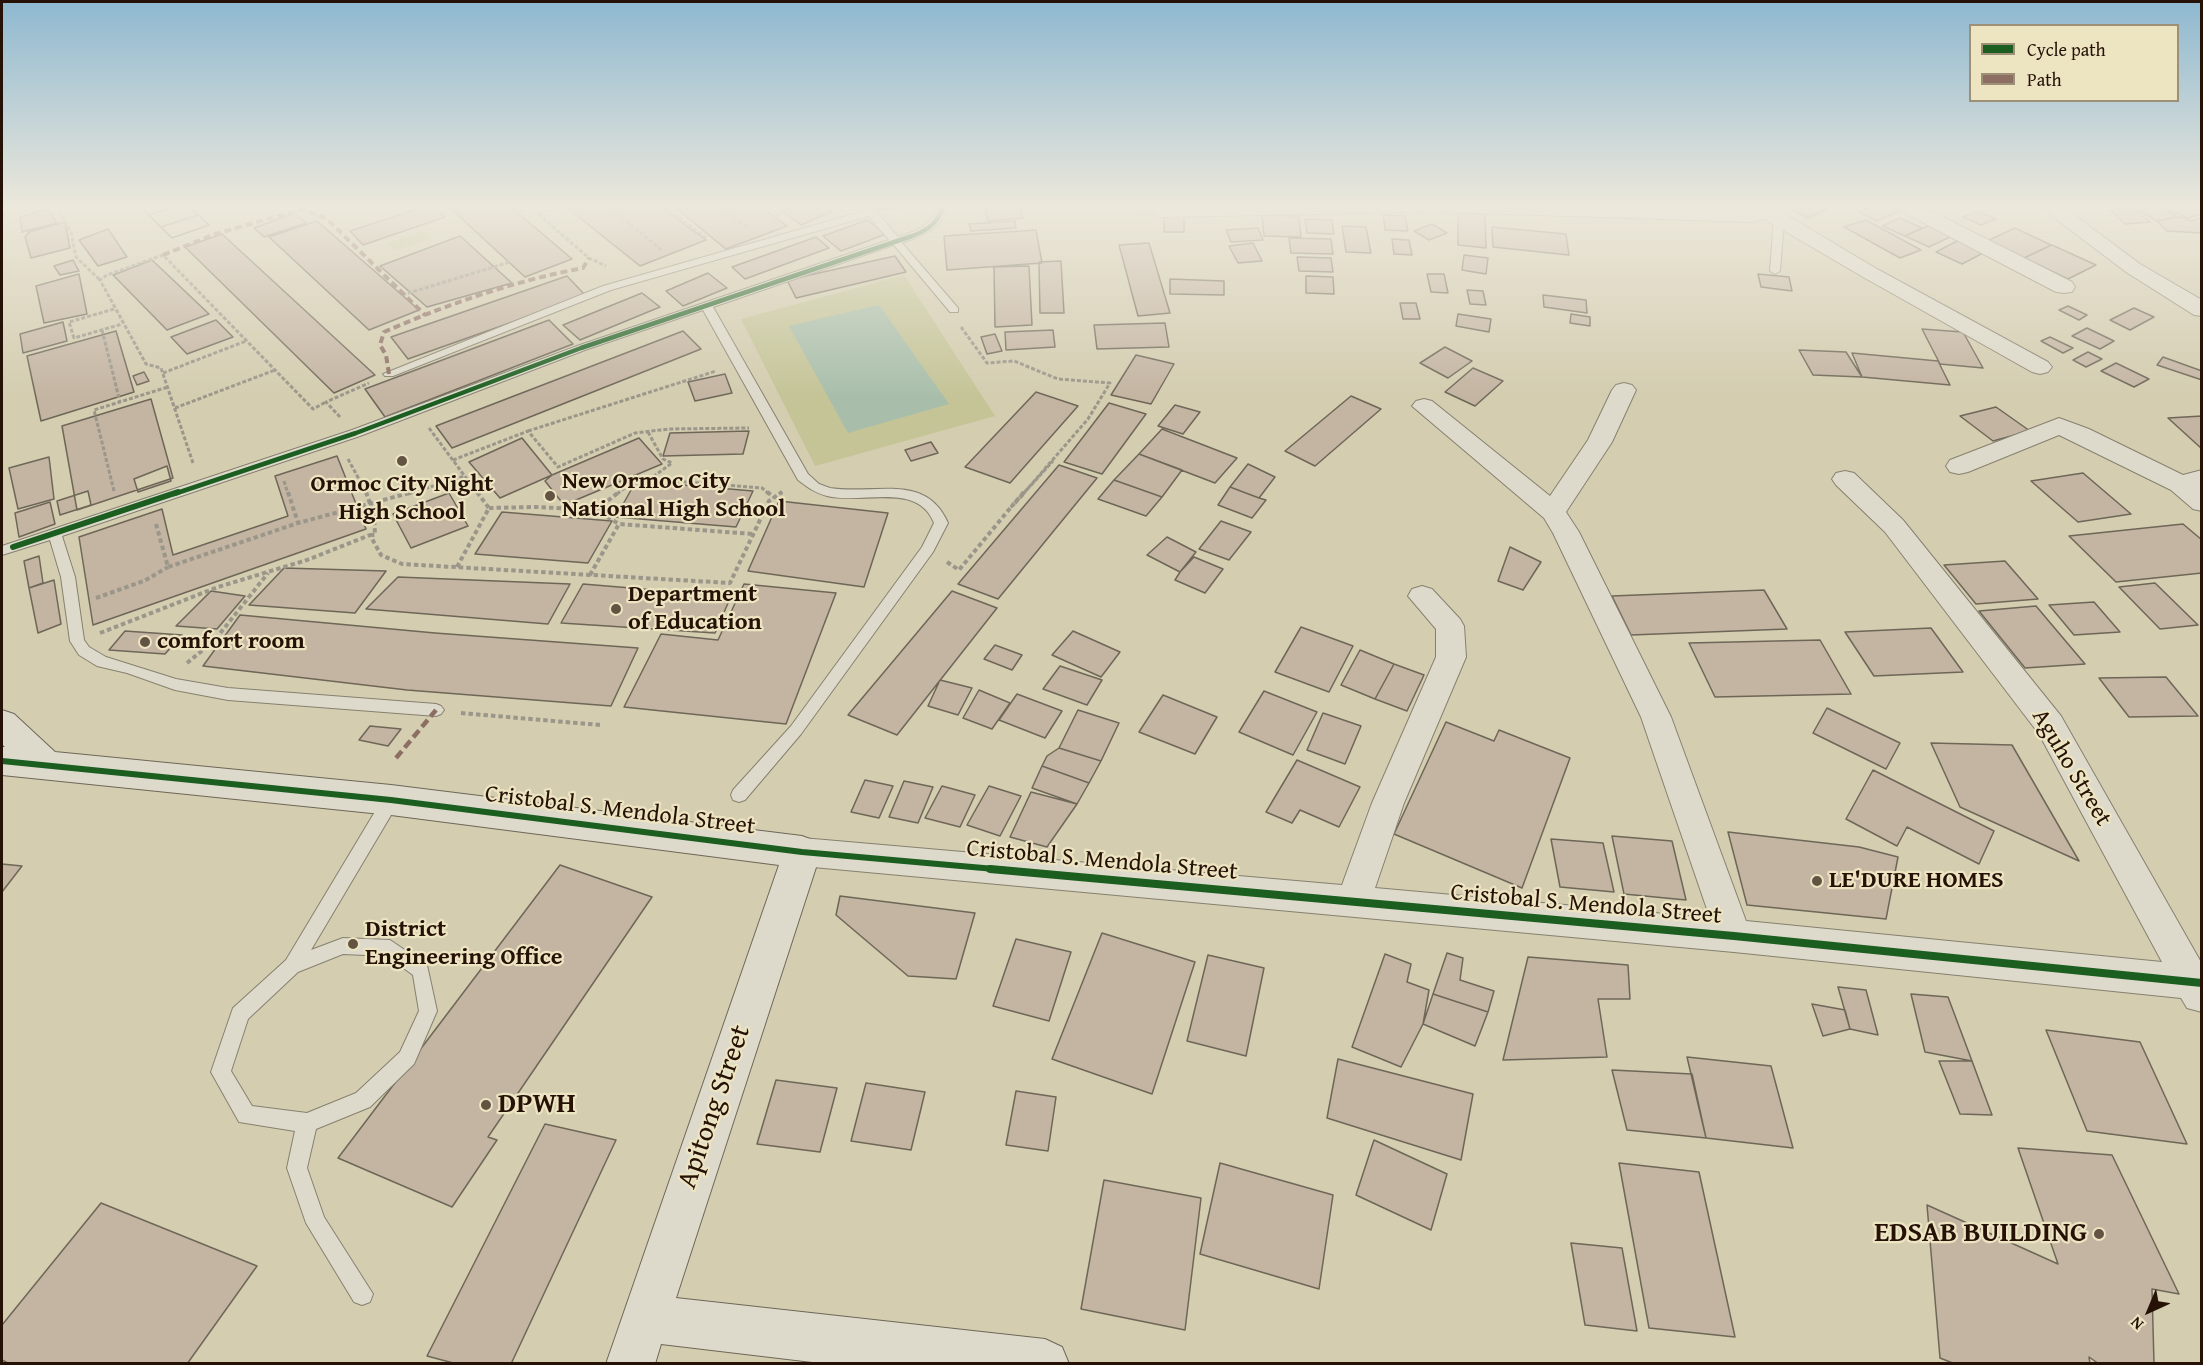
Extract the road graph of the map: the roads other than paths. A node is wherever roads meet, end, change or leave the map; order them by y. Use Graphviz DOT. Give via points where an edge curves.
graph roads {
  1 [pos="673,270"];
  2 [pos="811,270"];
  3 [pos="921,270"];
  4 [pos="1865,270"];
  5 [pos="2030,270"];
  6 [pos="2136,270"];
  7 [pos="2064,287"];
  8 [pos="2202,289"];
  9 [pos="2177,295"];
  10 [pos="706,307"];
  11 [pos="954,310"];
  12 [pos="2202,310"];
  13 [pos="2040,367"];
  14 [pos="388,374"];
  15 [pos="1624,390"];
  16 [pos="1424,406"];
  17 [pos="1959,466"];
  18 [pos="1845,479"];
  19 [pos="2191,481"];
  20 [pos="2202,503"];
  21 [pos="1553,512"];
  22 [pos="55,534"];
  23 [pos="2,552"];
  24 [pos="1422,596"];
  25 [pos="436,710"];
  26 [pos="2,723"];
  27 [pos="2,761"];
  28 [pos="48,767"];
  29 [pos="739,795"];
  30 [pos="392,800"];
  31 [pos="802,852"];
  32 [pos="1353,902"];
  33 [pos="1734,936"];
  34 [pos="292,966"];
  35 [pos="2199,988"];
  36 [pos="306,1123"];
  37 [pos="362,1294"];
  38 [pos="644,1318"];
  39 [pos="630,1364"];
  40 [pos="1045,1364"];
  1 -- 14 [label="lane" via="607,288"];
  2 -- 10 [label="lane"];
  3 -- 11 [label="lane"];
  4 -- 13 [label="street"];
  5 -- 7 [label="street"];
  6 -- 9 [label="street"];
  8 -- 9 [label="street"];
  9 -- 12 [label="street"];
  10 -- 22 [label="lane" via="581,348 338,440"];
  10 -- 29 [label="lane" via="810,486 824,491 922,498 936,511 941,523 928,549 796,730"];
  15 -- 21 [label="street" via="1600,441"];
  16 -- 21 [label="street"];
  17 -- 19 [label="street" via="2059,426"];
  18 -- 35 [label="street, Aguho Street" via="1894,526 2050,725"];
  19 -- 20 [label="street"];
  21 -- 33 [label="street" via="1656,717"];
  22 -- 23 [label="lane"];
  22 -- 25 [label="lane" via="69,577 77,641 84,651 102,662 228,694"];
  24 -- 32 [label="street" via="1450,626 1451,657 1388,803"];
  26 -- 28 [label="street"];
  27 -- 28 [label="street, Cristobal S. Mendola Street"];
  28 -- 30 [label="street, Cristobal S. Mendola Street"];
  30 -- 31 [label="street, Cristobal S. Mendola Street"];
  30 -- 34 [label="lane"];
  31 -- 32 [label="street, Cristobal S. Mendola Street"];
  31 -- 38 [label="street, Apitong Street"];
  32 -- 33 [label="street, Cristobal S. Mendola Street"];
  33 -- 35 [label="street, Cristobal S. Mendola Street"];
  34 -- 36 [label="lane" via="240,1014 221,1072 246,1115"];
  34 -- 36 [label="lane" via="344,946 390,948 421,971 428,1011 407,1058 363,1100"];
  36 -- 37 [label="lane" via="297,1168 316,1223"];
  38 -- 39 [label="street, Apitong Street"];
  38 -- 40 [label="street"];
}
